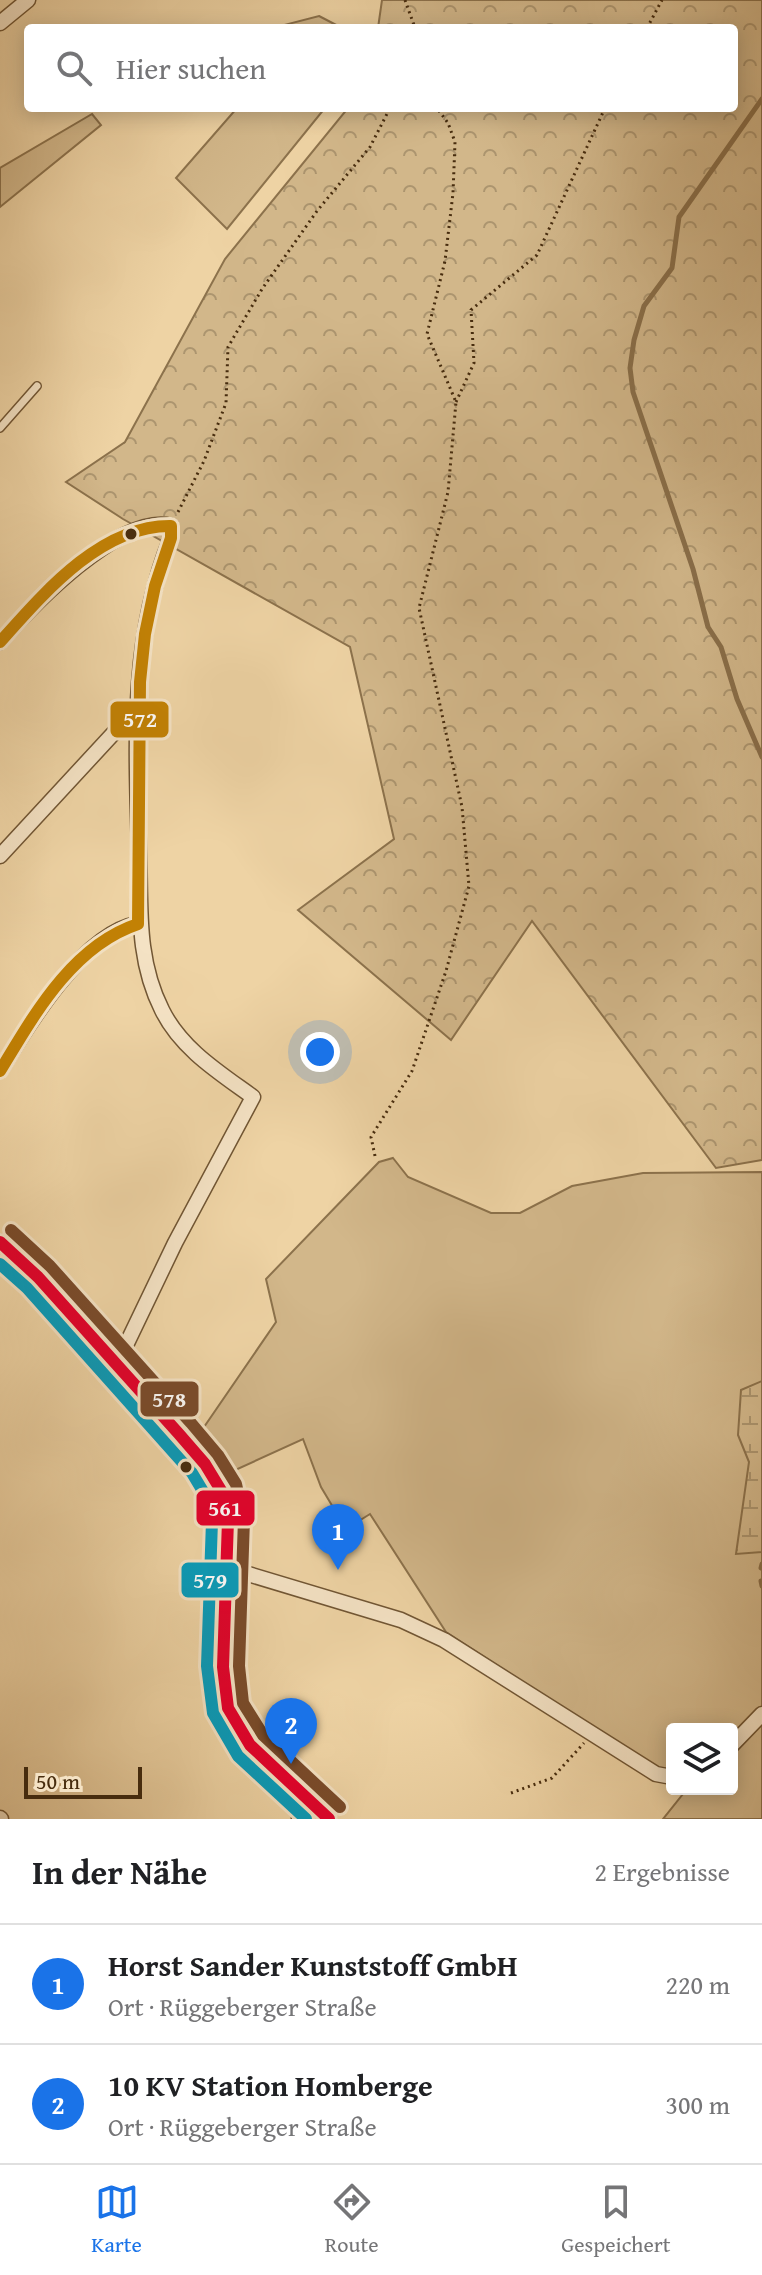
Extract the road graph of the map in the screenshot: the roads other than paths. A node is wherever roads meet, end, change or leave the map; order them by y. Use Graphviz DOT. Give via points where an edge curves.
graph roads {
  1 [pos="28,0"];
  2 [pos="0,23"];
  3 [pos="37,386"];
  4 [pos="0,428"];
  5 [pos="0,642"];
  6 [pos="135,710"];
  7 [pos="0,856"];
  8 [pos="138,924"];
  9 [pos="0,1071"];
  10 [pos="0,1242"];
  11 [pos="117,1364"];
  12 [pos="228,1568"];
  13 [pos="762,1714"];
  14 [pos="738,1739"];
  15 [pos="666,1776"];
  16 [pos="308,1800"];
  17 [pos="299,1819"];
  18 [pos="329,1819"];
  1 -- 2 [label="street"];
  3 -- 4 [label="lane"];
  5 -- 6 [label="street" via="85,562 137,530 171,526 145,625"];
  6 -- 7 [label="street"];
  6 -- 8 [label="street"];
  8 -- 9 [label="street" via="97,943"];
  8 -- 11 [label="street" via="151,987 164,1014 206,1063 253,1097"];
  10 -- 11 [label="street"];
  11 -- 12 [label="street" via="205,1464 222,1492"];
  12 -- 15 [label="street" via="401,1620 444,1640"];
  12 -- 16 [label="street" via="223,1667 228,1708 250,1745"];
  13 -- 14 [label="street"];
  16 -- 17 [label="street"];
  16 -- 18 [label="street"];
}
